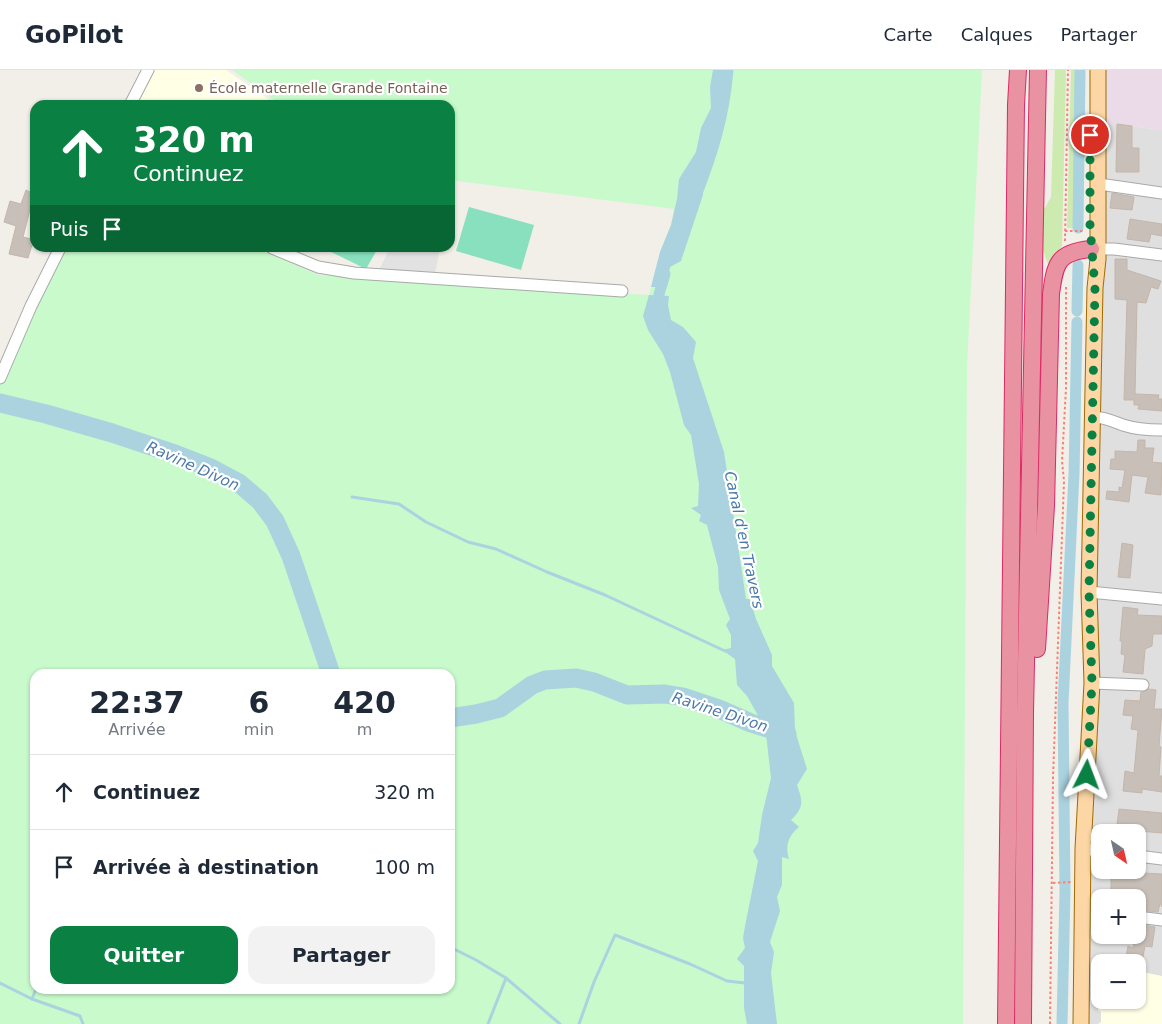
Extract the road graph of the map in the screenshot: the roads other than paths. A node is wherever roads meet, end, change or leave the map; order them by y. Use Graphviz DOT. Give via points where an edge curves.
graph roads {
  1 [pos="148,70"];
  2 [pos="1016,70"];
  3 [pos="1038,70"];
  4 [pos="1091,70"];
  5 [pos="1098,70"];
  6 [pos="133,100"];
  7 [pos="1099,184"];
  8 [pos="1162,193"];
  9 [pos="1094,249"];
  10 [pos="58,252"];
  11 [pos="282,252"];
  12 [pos="1162,255"];
  13 [pos="622,291"];
  14 [pos="0,378"];
  15 [pos="1093,417"];
  16 [pos="1162,430"];
  17 [pos="1089,592"];
  18 [pos="1162,599"];
  19 [pos="1092,683"];
  20 [pos="1143,685"];
  21 [pos="1026,763"];
  22 [pos="1083,849"];
  23 [pos="1091,850"];
  24 [pos="1146,857"];
  25 [pos="1162,859"];
  26 [pos="1146,918"];
  27 [pos="1162,920"];
  28 [pos="1006,1024"];
  29 [pos="1023,1024"];
  30 [pos="1081,1024"];
  1 -- 6 [label="street"];
  2 -- 28 [label="highway"];
  3 -- 21 [label="highway"];
  4 -- 9 [label="main road"];
  5 -- 7 [label="main road"];
  7 -- 8 [label="street"];
  7 -- 9 [label="main road"];
  9 -- 12 [label="street"];
  9 -- 15 [label="main road"];
  9 -- 21 [label="highway" via="1069,253 1059,261 1051,294 1046,506"];
  10 -- 14 [label="street"];
  11 -- 13 [label="street" via="318,267 354,273"];
  15 -- 16 [label="street" via="1103,417 1124,426"];
  15 -- 17 [label="main road"];
  17 -- 18 [label="street"];
  17 -- 19 [label="main road"];
  19 -- 20 [label="street"];
  19 -- 22 [label="main road"];
  21 -- 29 [label="highway"];
  22 -- 23 [label="street"];
  22 -- 30 [label="main road"];
  24 -- 25 [label="street"];
  26 -- 27 [label="street"];
}
